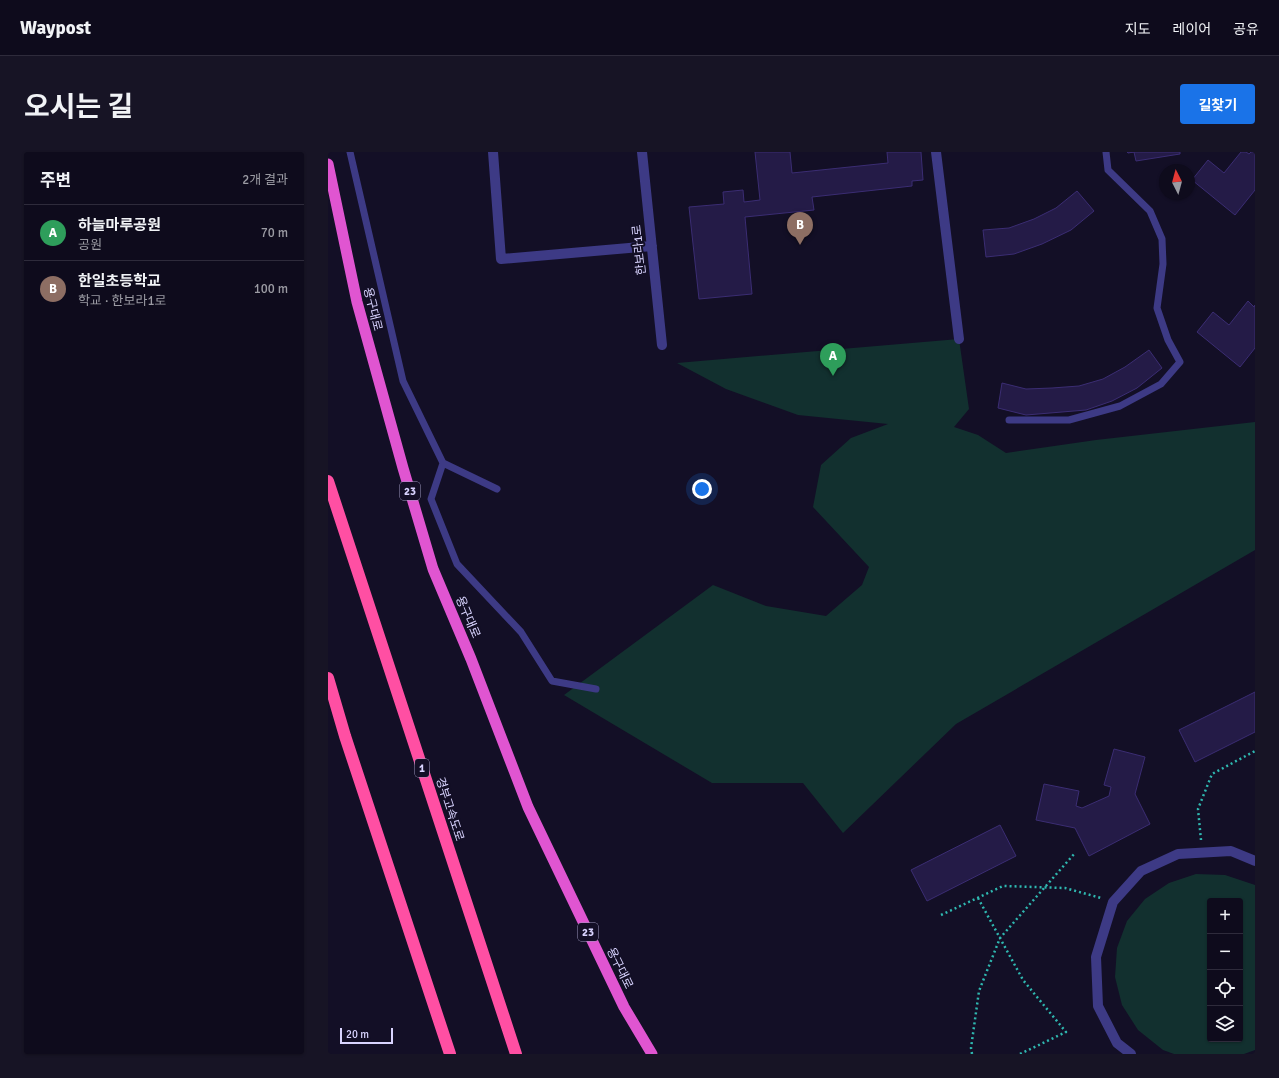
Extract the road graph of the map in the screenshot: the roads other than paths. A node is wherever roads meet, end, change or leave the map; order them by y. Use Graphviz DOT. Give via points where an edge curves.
graph roads {
  1 [pos="350,152"];
  2 [pos="493,152"];
  3 [pos="642,152"];
  4 [pos="936,152"];
  5 [pos="1106,152"];
  6 [pos="328,164"];
  7 [pos="652,246"];
  8 [pos="959,339"];
  9 [pos="662,345"];
  10 [pos="1009,420"];
  11 [pos="443,463"];
  12 [pos="328,481"];
  13 [pos="497,489"];
  14 [pos="328,678"];
  15 [pos="596,689"];
  16 [pos="1255,861"];
  17 [pos="450,1054"];
  18 [pos="516,1054"];
  19 [pos="652,1054"];
  20 [pos="1131,1054"];
  1 -- 11 [label="lane" via="403,381"];
  2 -- 7 [label="street" via="501,259"];
  3 -- 7 [label="street, 한보라1로"];
  4 -- 8 [label="street"];
  5 -- 10 [label="lane" via="1108,170 1150,211 1162,239 1163,264 1157,308 1168,340 1180,362 1160,384 1120,406 1069,420"];
  6 -- 19 [label="highway, 용구대로 / 23" via="357,302 433,569 528,807 624,1007"];
  7 -- 9 [label="street, 한보라1로"];
  11 -- 13 [label="lane"];
  11 -- 15 [label="lane" via="431,499 457,564 521,632 552,681"];
  12 -- 18 [label="highway, 경부고속도로 / 1"];
  14 -- 17 [label="highway"];
  16 -- 20 [label="street" via="1231,851 1178,854 1141,871 1113,902 1096,957 1098,1006 1117,1043"];
}
